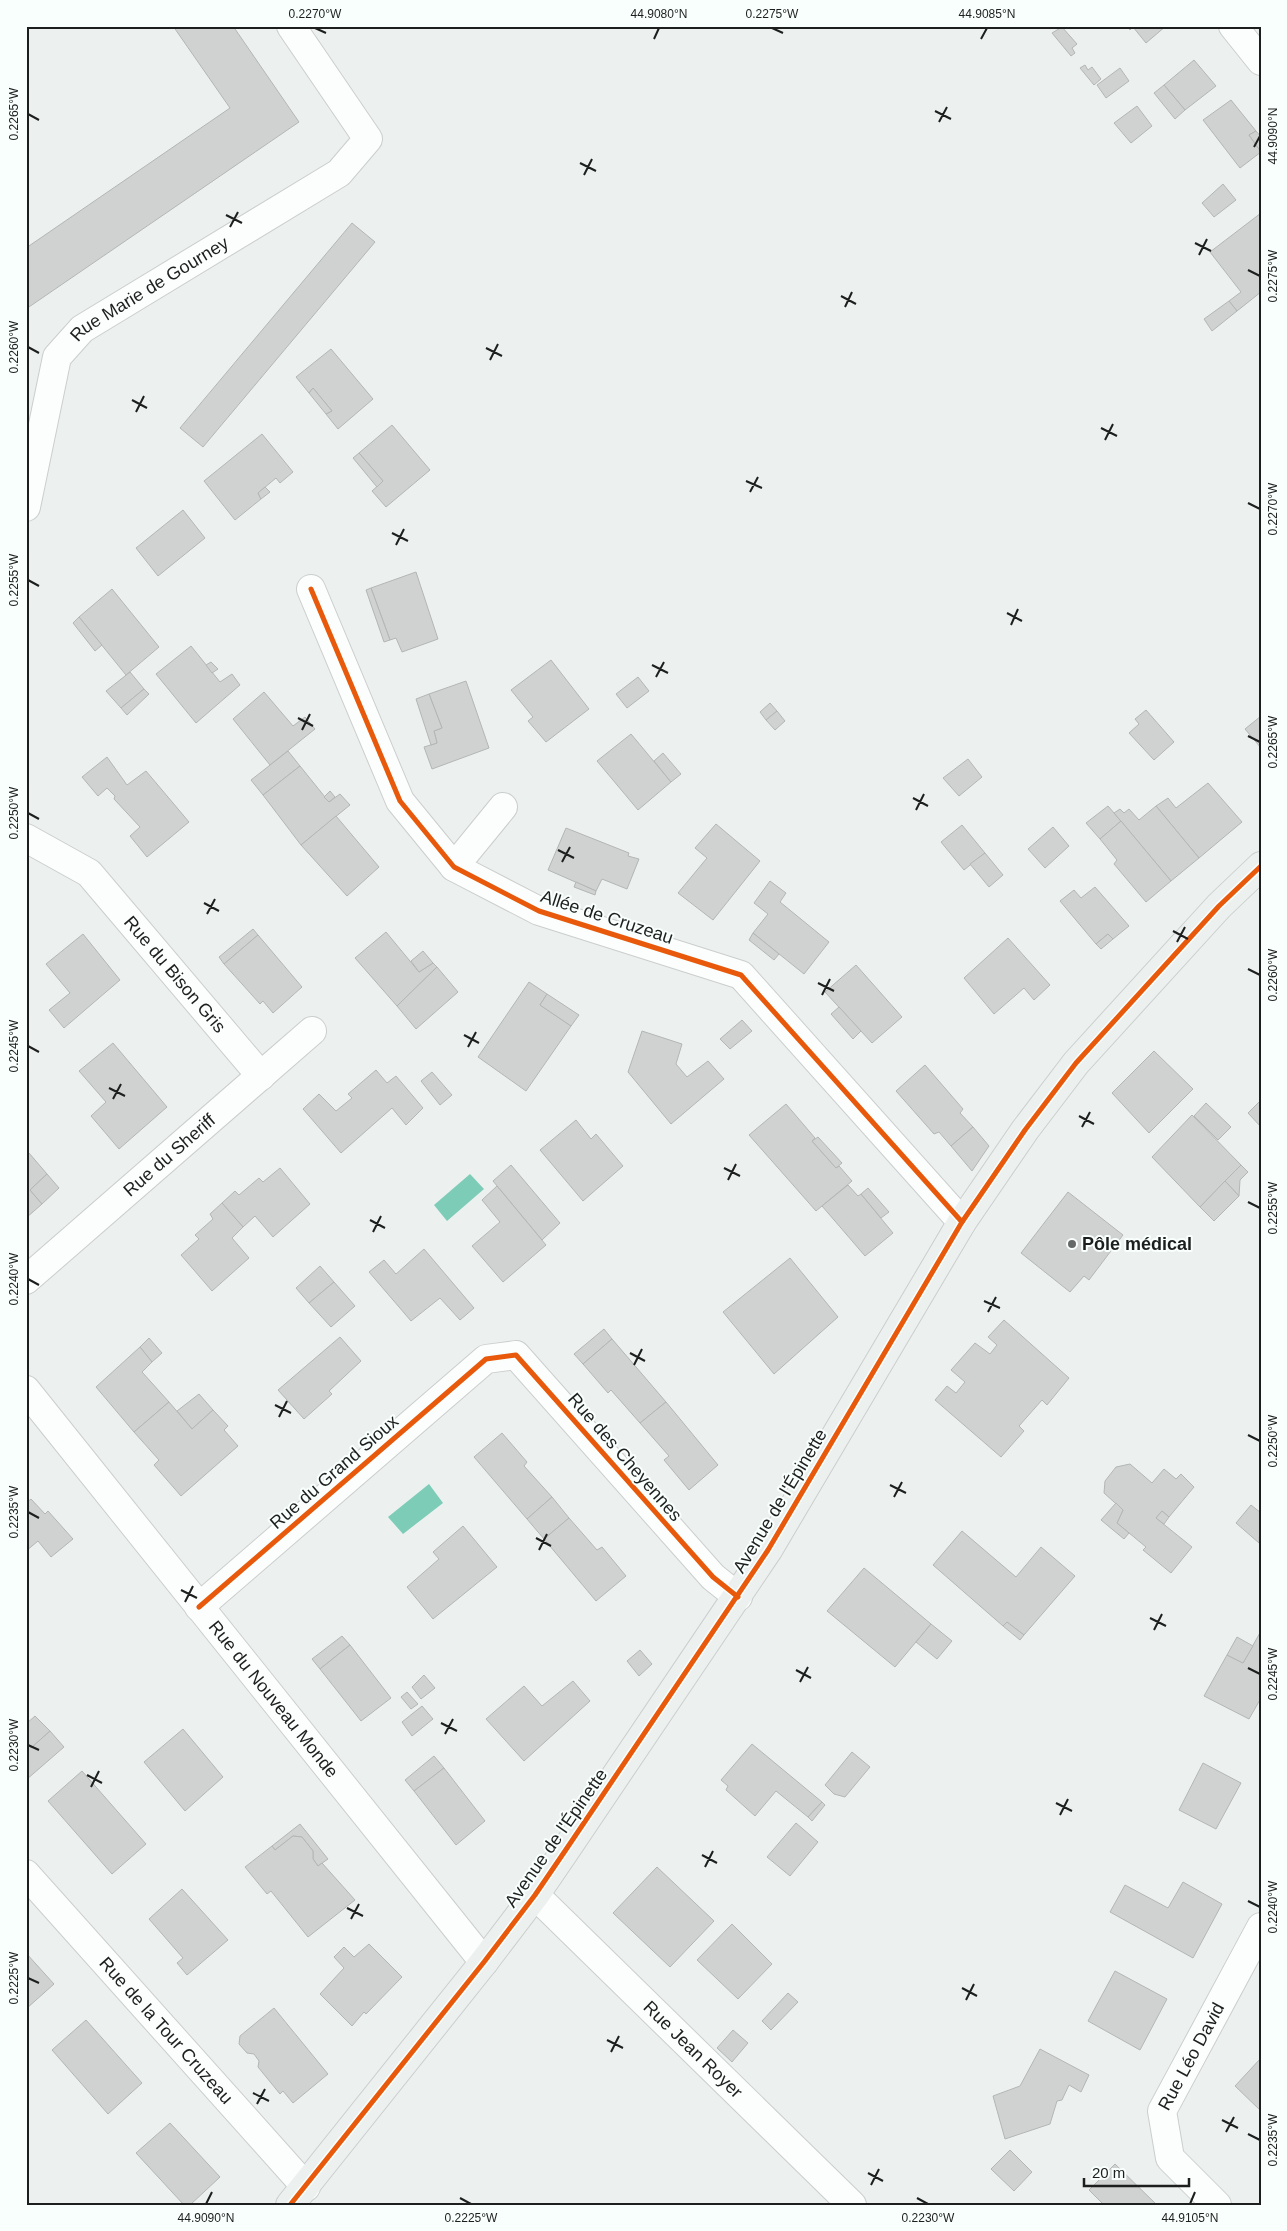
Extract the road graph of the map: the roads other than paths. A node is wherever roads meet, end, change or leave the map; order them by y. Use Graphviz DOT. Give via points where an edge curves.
graph roads {
  1 [pos="291,26"];
  2 [pos="1233,26"];
  3 [pos="1261,62"];
  4 [pos="26,507"];
  5 [pos="311,589"];
  6 [pos="503,807"];
  7 [pos="26,838"];
  8 [pos="1261,866"];
  9 [pos="454,867"];
  10 [pos="312,1031"];
  11 [pos="261,1076"];
  12 [pos="962,1222"];
  13 [pos="26,1280"];
  14 [pos="486,1359"];
  15 [pos="26,1390"];
  16 [pos="738,1596"];
  17 [pos="199,1607"];
  18 [pos="26,1874"];
  19 [pos="535,1895"];
  20 [pos="1261,1927"];
  21 [pos="484,1962"];
  22 [pos="298,2196"];
  23 [pos="852,2205"];
  24 [pos="1217,2205"];
  1 -- 4 [label="street, Rue Marie de Gourney" via="368,139 339,173 82,329 57,357"];
  2 -- 3 [label="street"];
  5 -- 9 [label="street, Allée de Cruzeau" via="400,801"];
  6 -- 9 [label="street"];
  7 -- 11 [label="street, Rue du Bison Gris" via="89,873"];
  8 -- 12 [label="street, Avenue de l'Épinette" via="1219,906 1076,1063"];
  9 -- 12 [label="street, Allée de Cruzeau" via="539,911 741,974"];
  10 -- 11 [label="street, Rue du Sheriff"];
  11 -- 13 [label="street, Rue du Sheriff"];
  12 -- 16 [label="street, Avenue de l'Épinette"];
  14 -- 16 [label="street, Rue des Cheyennes" via="516,1355 713,1577"];
  14 -- 17 [label="street, Rue du Grand Sioux"];
  15 -- 17 [label="street, Rue du Nouveau Monde"];
  16 -- 19 [label="street, Avenue de l'Épinette"];
  17 -- 21 [label="street, Rue du Nouveau Monde"];
  18 -- 22 [label="street, Rue de la Tour Cruzeau"];
  19 -- 21 [label="street, Avenue de l'Épinette"];
  19 -- 23 [label="street, Rue Jean Royer"];
  20 -- 24 [label="street, Rue Léo David" via="1162,2111 1170,2158"];
  21 -- 22 [label="street, Avenue de l'Épinette"];
}
